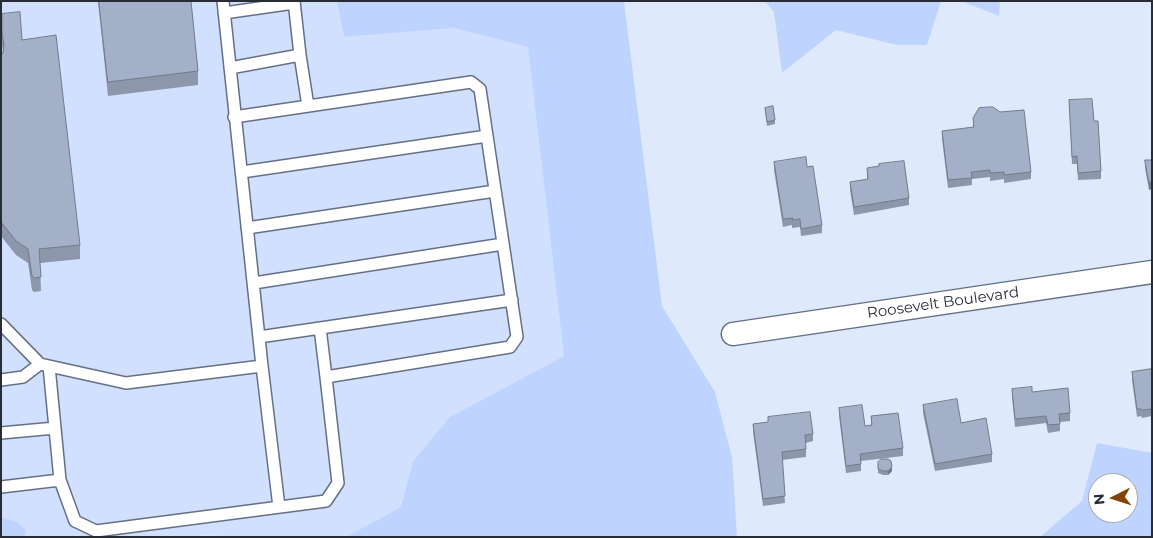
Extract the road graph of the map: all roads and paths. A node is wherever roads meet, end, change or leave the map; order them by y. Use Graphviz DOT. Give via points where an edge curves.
graph roads {
  1 [pos="294,2"];
  2 [pos="223,7"];
  3 [pos="300,55"];
  4 [pos="230,68"];
  5 [pos="308,106"];
  6 [pos="234,117"];
  7 [pos="487,136"];
  8 [pos="242,172"];
  9 [pos="495,191"];
  10 [pos="247,228"];
  11 [pos="503,244"];
  12 [pos="1152,272"];
  13 [pos="254,283"];
  14 [pos="512,300"];
  15 [pos="1,324"];
  16 [pos="320,328"];
  17 [pos="733,334"];
  18 [pos="259,338"];
  19 [pos="45,365"];
  20 [pos="262,366"];
  21 [pos="326,377"];
  22 [pos="1,380"];
  23 [pos="55,428"];
  24 [pos="1,434"];
  25 [pos="60,480"];
  26 [pos="1,487"];
  27 [pos="279,507"];
  1 -- 2 [label="lane"];
  1 -- 3 [label="lane"];
  2 -- 4 [label="lane"];
  3 -- 4 [label="lane"];
  3 -- 5 [label="lane"];
  4 -- 6 [label="lane"];
  5 -- 6 [label="lane"];
  5 -- 7 [label="lane" via="471,82 480,89"];
  6 -- 8 [label="lane"];
  7 -- 8 [label="lane"];
  7 -- 9 [label="lane"];
  8 -- 10 [label="lane"];
  9 -- 10 [label="lane"];
  9 -- 11 [label="lane"];
  10 -- 13 [label="lane"];
  11 -- 13 [label="lane"];
  11 -- 14 [label="lane"];
  12 -- 17 [label="street, Roosevelt Boulevard"];
  13 -- 18 [label="lane"];
  14 -- 16 [label="lane"];
  14 -- 21 [label="lane" via="516,337 510,347"];
  15 -- 19 [label="lane"];
  16 -- 18 [label="lane"];
  16 -- 21 [label="lane"];
  18 -- 20 [label="lane"];
  19 -- 20 [label="lane" via="126,383"];
  19 -- 22 [label="lane" via="23,377"];
  19 -- 23 [label="lane"];
  20 -- 27 [label="lane"];
  21 -- 27 [label="lane" via="338,483 326,501"];
  23 -- 24 [label="lane"];
  23 -- 25 [label="lane"];
  25 -- 26 [label="lane"];
  25 -- 27 [label="lane" via="75,521 96,531"];
}
